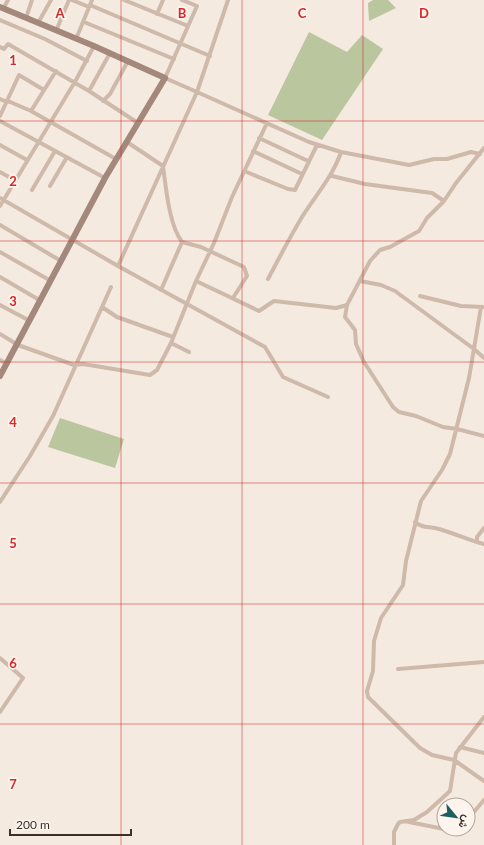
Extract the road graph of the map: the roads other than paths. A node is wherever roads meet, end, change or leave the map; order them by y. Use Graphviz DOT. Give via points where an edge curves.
graph roads {
  1 [pos="8,0"];
  2 [pos="32,0"];
  3 [pos="51,0"];
  4 [pos="71,0"];
  5 [pos="124,0"];
  6 [pos="163,0"];
  7 [pos="182,0"];
  8 [pos="228,0"];
  9 [pos="90,4"];
  10 [pos="2,8"];
  11 [pos="157,14"];
  12 [pos="26,18"];
  13 [pos="0,20"];
  14 [pos="84,22"];
  15 [pos="38,23"];
  16 [pos="188,26"];
  17 [pos="56,31"];
  18 [pos="76,39"];
  19 [pos="181,42"];
  20 [pos="94,46"];
  21 [pos="0,47"];
  22 [pos="110,53"];
  23 [pos="210,56"];
  24 [pos="174,59"];
  25 [pos="87,61"];
  26 [pos="128,61"];
  27 [pos="56,71"];
  28 [pos="165,78"];
  29 [pos="74,83"];
  30 [pos="44,90"];
  31 [pos="89,91"];
  32 [pos="197,92"];
  33 [pos="0,99"];
  34 [pos="103,101"];
  35 [pos="8,102"];
  36 [pos="31,111"];
  37 [pos="0,116"];
  38 [pos="0,121"];
  39 [pos="50,122"];
  40 [pos="138,123"];
  41 [pos="267,123"];
  42 [pos="259,138"];
  43 [pos="38,141"];
  44 [pos="127,142"];
  45 [pos="0,145"];
  46 [pos="317,145"];
  47 [pos="484,148"];
  48 [pos="55,151"];
  49 [pos="253,152"];
  50 [pos="341,152"];
  51 [pos="480,154"];
  52 [pos="67,157"];
  53 [pos="116,159"];
  54 [pos="27,160"];
  55 [pos="308,161"];
  56 [pos="163,166"];
  57 [pos="244,171"];
  58 [pos="0,172"];
  59 [pos="302,174"];
  60 [pos="332,176"];
  61 [pos="105,178"];
  62 [pos="14,180"];
  63 [pos="50,186"];
  64 [pos="32,190"];
  65 [pos="2,200"];
  66 [pos="444,201"];
  67 [pos="0,206"];
  68 [pos="0,225"];
  69 [pos="72,240"];
  70 [pos="182,242"];
  71 [pos="210,251"];
  72 [pos="0,252"];
  73 [pos="61,261"];
  74 [pos="118,266"];
  75 [pos="0,278"];
  76 [pos="268,279"];
  77 [pos="51,281"];
  78 [pos="196,281"];
  79 [pos="360,281"];
  80 [pos="111,287"];
  81 [pos="161,290"];
  82 [pos="420,296"];
  83 [pos="233,298"];
  84 [pos="40,301"];
  85 [pos="0,305"];
  86 [pos="187,305"];
  87 [pos="347,306"];
  88 [pos="102,307"];
  89 [pos="483,307"];
  90 [pos="30,321"];
  91 [pos="0,334"];
  92 [pos="173,337"];
  93 [pos="171,343"];
  94 [pos="18,345"];
  95 [pos="474,349"];
  96 [pos="189,352"];
  97 [pos="484,358"];
  98 [pos="0,360"];
  99 [pos="8,364"];
  100 [pos="74,365"];
  101 [pos="0,376"];
  102 [pos="328,397"];
  103 [pos="457,429"];
  104 [pos="484,436"];
  105 [pos="0,502"];
  106 [pos="415,522"];
  107 [pos="484,528"];
  108 [pos="477,542"];
  109 [pos="484,544"];
  110 [pos="0,658"];
  111 [pos="484,662"];
  112 [pos="398,669"];
  113 [pos="0,712"];
  114 [pos="484,717"];
  115 [pos="460,747"];
  116 [pos="484,753"];
  117 [pos="454,760"];
  118 [pos="484,781"];
  119 [pos="484,800"];
  120 [pos="476,810"];
  121 [pos="407,822"];
  122 [pos="436,827"];
  123 [pos="394,845"];
  1 -- 10 [label="street"];
  2 -- 12 [label="street"];
  3 -- 15 [label="street"];
  4 -- 9 [label="street"];
  4 -- 17 [label="street"];
  5 -- 11 [label="street"];
  6 -- 11 [label="street"];
  7 -- 16 [label="street" via="197,6"];
  8 -- 23 [label="street"];
  9 -- 14 [label="street"];
  9 -- 19 [label="street"];
  10 -- 12 [label="street"];
  11 -- 16 [label="street"];
  12 -- 15 [label="street"];
  13 -- 25 [label="street"];
  14 -- 18 [label="street"];
  14 -- 24 [label="street"];
  15 -- 17 [label="street"];
  16 -- 19 [label="street"];
  17 -- 18 [label="street"];
  18 -- 20 [label="street"];
  19 -- 23 [label="street"];
  19 -- 24 [label="street"];
  20 -- 22 [label="street"];
  20 -- 25 [label="street"];
  21 -- 27 [label="street" via="4,49 8,44"];
  22 -- 26 [label="street"];
  22 -- 31 [label="street"];
  23 -- 32 [label="street"];
  24 -- 28 [label="street"];
  25 -- 29 [label="street"];
  26 -- 28 [label="street"];
  26 -- 34 [label="street" via="110,94"];
  27 -- 29 [label="street"];
  27 -- 30 [label="street"];
  28 -- 32 [label="street"];
  28 -- 40 [label="street"];
  29 -- 31 [label="street"];
  29 -- 39 [label="street"];
  30 -- 35 [label="street" via="19,75"];
  30 -- 36 [label="street"];
  31 -- 34 [label="street"];
  32 -- 41 [label="street"];
  32 -- 56 [label="street"];
  33 -- 35 [label="street"];
  34 -- 40 [label="street"];
  35 -- 36 [label="street"];
  35 -- 37 [label="street"];
  36 -- 39 [label="street"];
  38 -- 43 [label="street"];
  39 -- 43 [label="street"];
  39 -- 53 [label="street"];
  40 -- 44 [label="street"];
  41 -- 42 [label="street"];
  41 -- 46 [label="street"];
  42 -- 49 [label="street"];
  42 -- 55 [label="street"];
  43 -- 48 [label="street"];
  43 -- 54 [label="street"];
  44 -- 53 [label="street"];
  44 -- 56 [label="street"];
  45 -- 54 [label="street"];
  46 -- 50 [label="street"];
  46 -- 55 [label="street"];
  47 -- 51 [label="street"];
  48 -- 52 [label="street"];
  48 -- 64 [label="street"];
  49 -- 57 [label="street"];
  49 -- 59 [label="street"];
  50 -- 51 [label="street" via="409,165 471,152"];
  50 -- 60 [label="street"];
  51 -- 66 [label="street"];
  52 -- 61 [label="street"];
  52 -- 63 [label="street"];
  53 -- 61 [label="street"];
  54 -- 62 [label="street"];
  55 -- 59 [label="street"];
  56 -- 70 [label="street" via="176,234"];
  56 -- 74 [label="street"];
  57 -- 59 [label="street" via="295,190"];
  57 -- 71 [label="street"];
  58 -- 62 [label="street"];
  60 -- 66 [label="street" via="365,184 432,193"];
  60 -- 76 [label="street" via="324,182 301,218"];
  61 -- 69 [label="street"];
  62 -- 65 [label="street"];
  65 -- 67 [label="street"];
  65 -- 69 [label="street"];
  66 -- 79 [label="street" via="427,218 419,231 380,250 370,261"];
  68 -- 73 [label="street"];
  69 -- 73 [label="street"];
  69 -- 74 [label="street"];
  70 -- 71 [label="street"];
  70 -- 81 [label="street"];
  71 -- 78 [label="street"];
  71 -- 83 [label="street" via="246,270 247,276"];
  72 -- 77 [label="street"];
  73 -- 77 [label="street"];
  74 -- 81 [label="street"];
  75 -- 84 [label="street"];
  77 -- 84 [label="street"];
  78 -- 83 [label="street"];
  78 -- 86 [label="street"];
  79 -- 87 [label="street"];
  79 -- 95 [label="street" via="395,291"];
  80 -- 88 [label="street"];
  81 -- 86 [label="street"];
  82 -- 89 [label="street" via="461,306"];
  83 -- 87 [label="street" via="259,311 274,301 336,308"];
  84 -- 90 [label="street"];
  85 -- 90 [label="street"];
  86 -- 92 [label="street"];
  86 -- 102 [label="street" via="265,347 283,377"];
  87 -- 103 [label="street" via="345,317 355,330 356,344 364,362 393,407 399,412 442,427"];
  88 -- 92 [label="street" via="118,317"];
  88 -- 100 [label="street"];
  89 -- 95 [label="street"];
  90 -- 94 [label="street"];
  91 -- 94 [label="street"];
  92 -- 93 [label="street"];
  93 -- 96 [label="street"];
  93 -- 100 [label="street" via="159,367 150,375 83,364"];
  94 -- 99 [label="street"];
  94 -- 100 [label="street"];
  95 -- 97 [label="street"];
  95 -- 103 [label="street"];
  98 -- 99 [label="street"];
  99 -- 101 [label="street"];
  100 -- 105 [label="street" via="44,432"];
  103 -- 104 [label="street"];
  103 -- 106 [label="street" via="449,456 421,501"];
  106 -- 108 [label="street" via="422,528 440,529"];
  106 -- 117 [label="street" via="403,585 381,618 374,641 373,671 367,691 368,697 420,748 432,755"];
  107 -- 108 [label="street" via="477,537"];
  108 -- 109 [label="street"];
  110 -- 113 [label="street" via="23,678"];
  111 -- 112 [label="street"];
  114 -- 115 [label="street"];
  115 -- 116 [label="street"];
  115 -- 117 [label="street"];
  117 -- 118 [label="street"];
  117 -- 121 [label="street" via="450,791 427,812"];
  119 -- 120 [label="street"];
  121 -- 122 [label="street"];
  121 -- 123 [label="street" via="400,822 396,827"];
}
